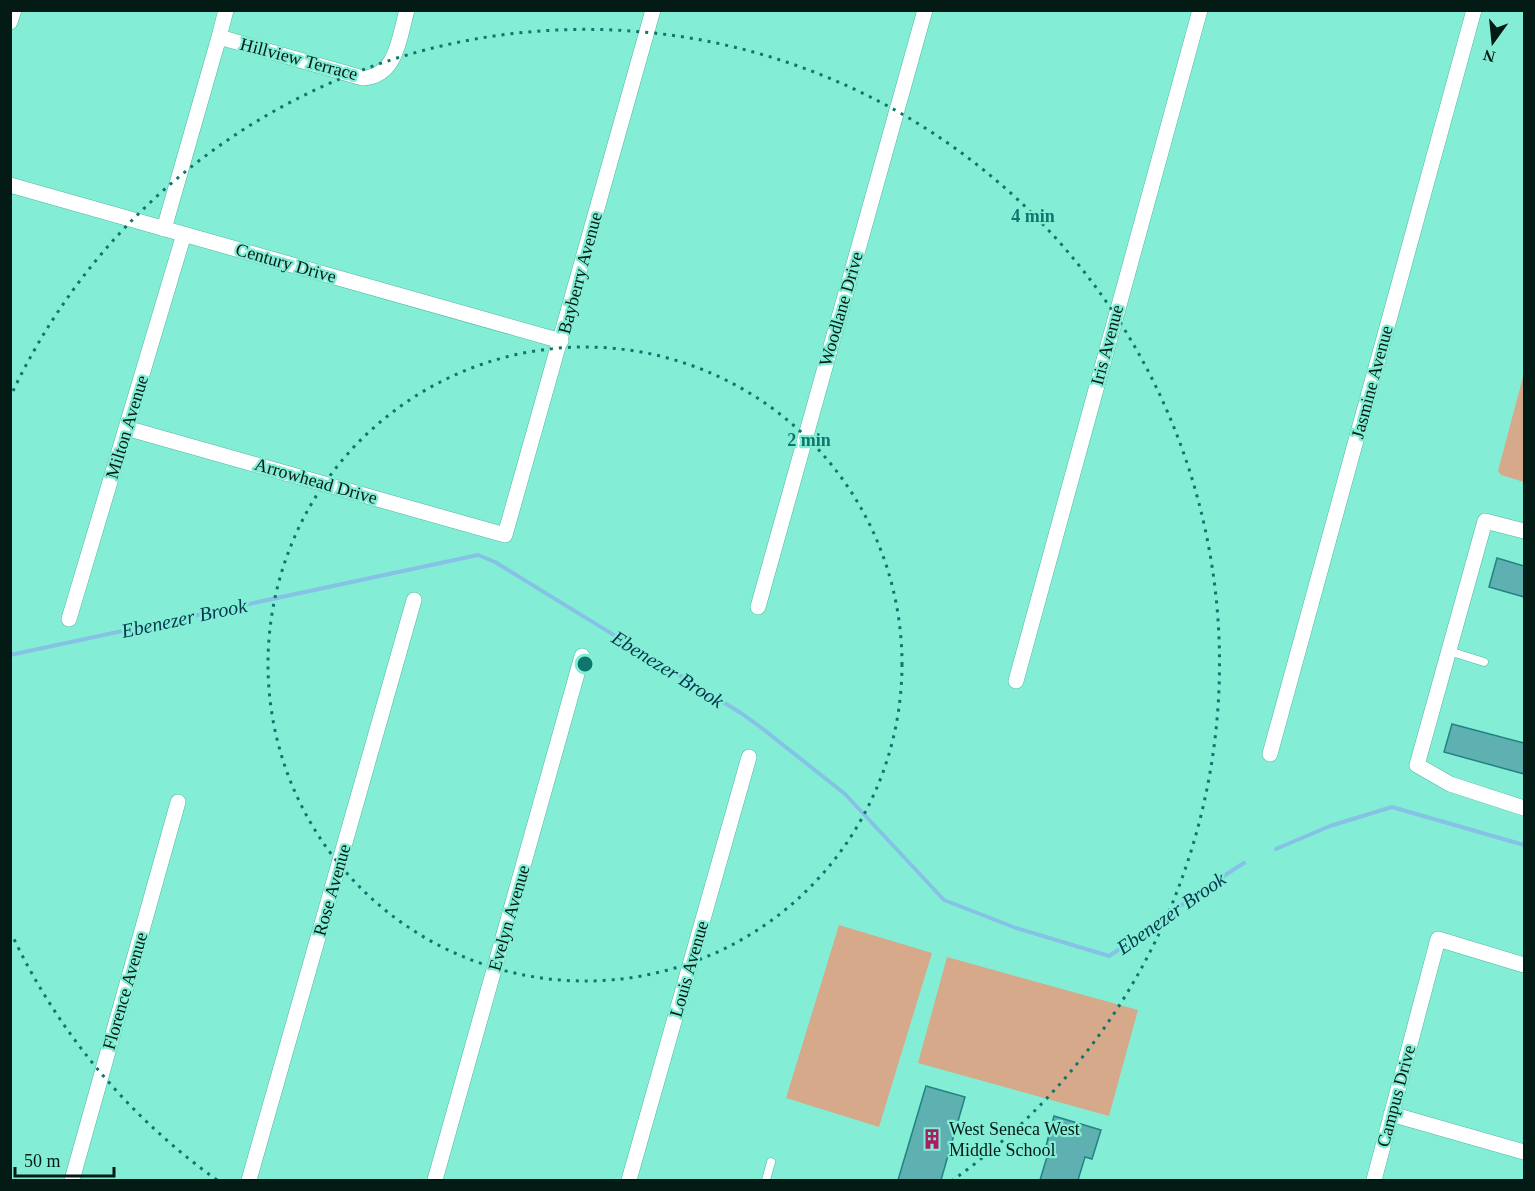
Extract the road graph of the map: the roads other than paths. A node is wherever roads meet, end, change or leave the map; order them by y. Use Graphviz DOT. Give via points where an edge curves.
graph roads {
  1 [pos="14,10"];
  2 [pos="226,10"];
  3 [pos="407,10"];
  4 [pos="653,10"];
  5 [pos="925,10"];
  6 [pos="1200,10"];
  7 [pos="1474,10"];
  8 [pos="10,22"];
  9 [pos="219,38"];
  10 [pos="10,185"];
  11 [pos="164,228"];
  12 [pos="184,234"];
  13 [pos="561,341"];
  14 [pos="126,428"];
  15 [pos="1524,531"];
  16 [pos="505,535"];
  17 [pos="414,600"];
  18 [pos="758,607"];
  19 [pos="69,619"];
  20 [pos="1449,651"];
  21 [pos="582,656"];
  22 [pos="1484,662"];
  23 [pos="1016,681"];
  24 [pos="1270,754"];
  25 [pos="749,757"];
  26 [pos="178,802"];
  27 [pos="1524,808"];
  28 [pos="1524,965"];
  29 [pos="1392,1114"];
  30 [pos="1524,1152"];
  31 [pos="771,1162"];
  32 [pos="72,1180"];
  33 [pos="249,1180"];
  34 [pos="435,1180"];
  35 [pos="629,1180"];
  36 [pos="766,1180"];
  37 [pos="1374,1180"];
  1 -- 8 [label="street"];
  2 -- 9 [label="street, Hillview Terrace"];
  3 -- 9 [label="street, Hillview Terrace" via="393,60 373,77 363,78"];
  4 -- 13 [label="street, Bayberry Avenue"];
  5 -- 18 [label="street, Woodlane Drive"];
  6 -- 23 [label="street, Iris Avenue"];
  7 -- 24 [label="street, Jasmine Avenue"];
  9 -- 11 [label="street, Hillview Terrace"];
  10 -- 11 [label="street, Century Drive"];
  11 -- 12 [label="street, Century Drive"];
  12 -- 13 [label="street, Century Drive"];
  12 -- 14 [label="street, Milton Avenue"];
  13 -- 16 [label="street, Bayberry Avenue"];
  14 -- 16 [label="street, Arrowhead Drive"];
  14 -- 19 [label="street, Milton Avenue"];
  15 -- 20 [label="street" via="1485,521"];
  17 -- 33 [label="street, Rose Avenue"];
  20 -- 22 [label="lane"];
  20 -- 27 [label="street" via="1417,765 1450,784"];
  21 -- 34 [label="street, Evelyn Avenue"];
  25 -- 35 [label="street, Louis Avenue"];
  26 -- 32 [label="street, Florence Avenue"];
  28 -- 29 [label="street, Campus Drive" via="1438,939"];
  29 -- 30 [label="street"];
  29 -- 37 [label="street, Campus Drive"];
  31 -- 36 [label="lane"];
}
